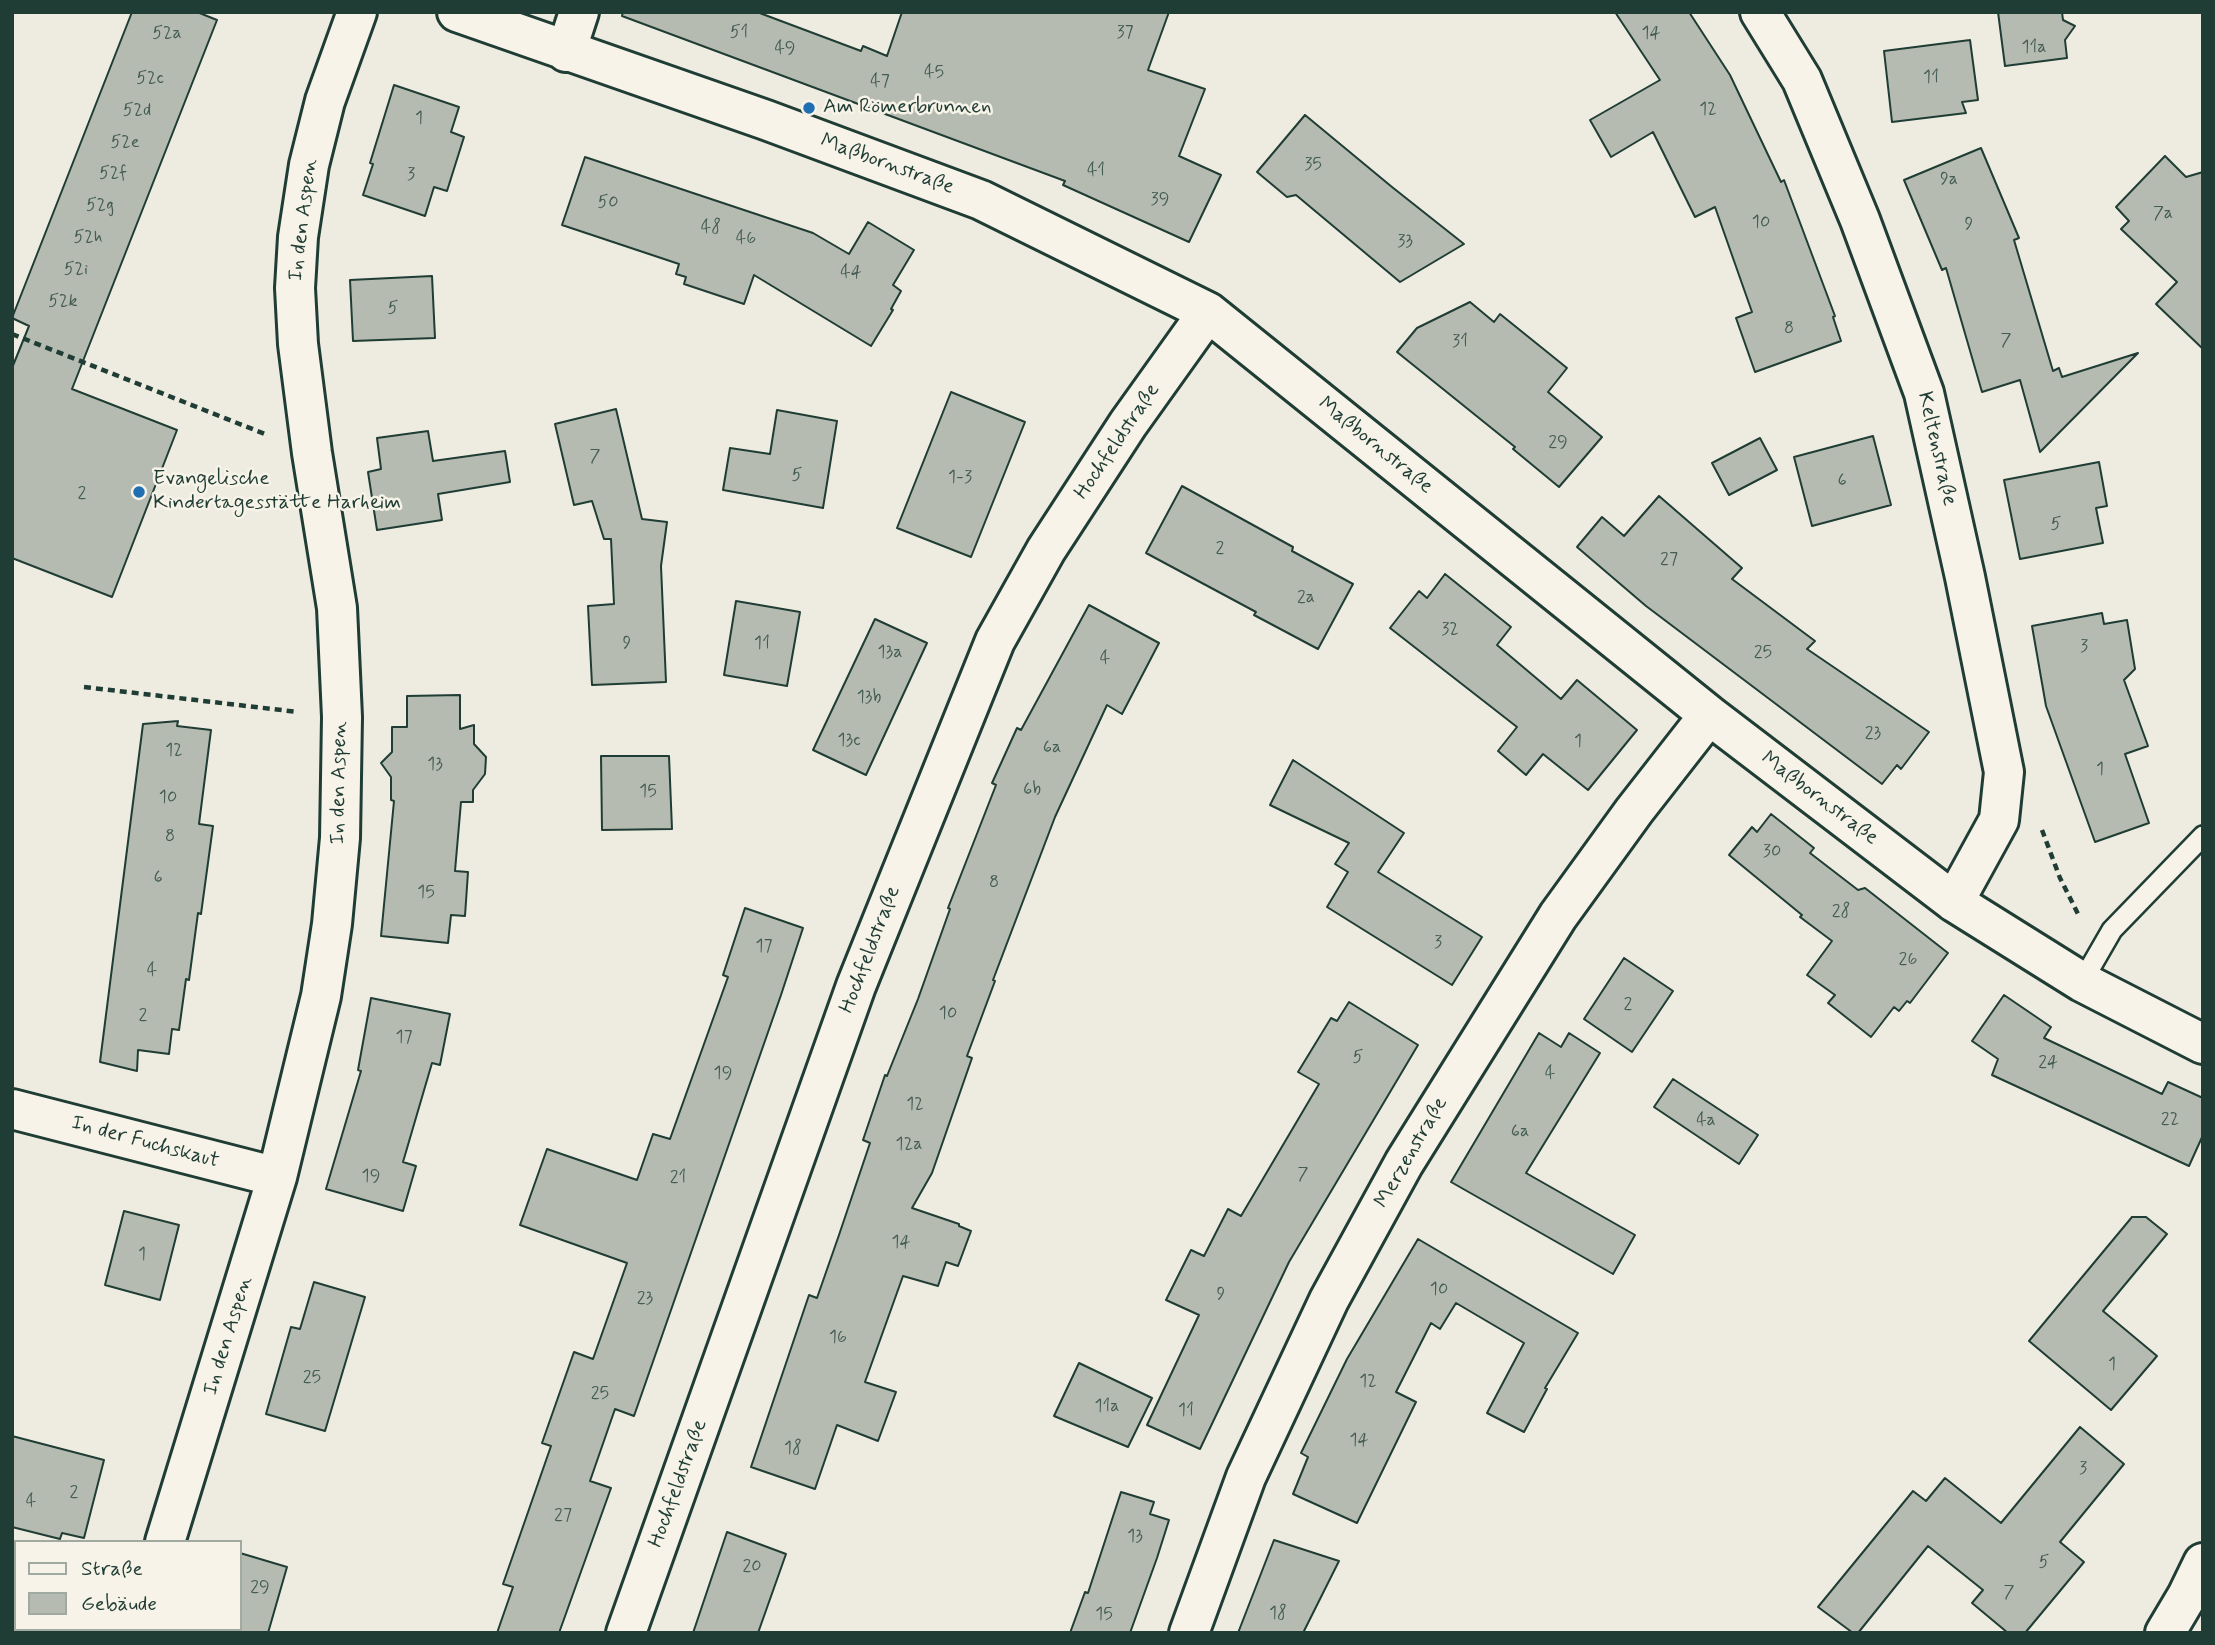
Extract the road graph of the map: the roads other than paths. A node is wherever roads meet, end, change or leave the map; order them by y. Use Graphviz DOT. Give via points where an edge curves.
graph roads {
  1 [pos="357,12"];
  2 [pos="457,12"];
  3 [pos="579,12"];
  4 [pos="1760,12"];
  5 [pos="566,52"];
  6 [pos="1208,313"];
  7 [pos="1709,715"];
  8 [pos="2203,836"];
  9 [pos="1954,902"];
  10 [pos="2090,968"];
  11 [pos="2203,1044"];
  12 [pos="12,1109"];
  13 [pos="277,1177"];
  14 [pos="167,1540"];
  15 [pos="2203,1563"];
  16 [pos="626,1633"];
  17 [pos="1189,1633"];
  18 [pos="2165,1633"];
  1 -- 13 [label="street, In den Aspen" via="325,101 298,237 298,344 337,608 342,717 340,838 321,996"];
  2 -- 5 [label="street, Maßbornstraße"];
  3 -- 5 [label="street"];
  4 -- 9 [label="street, Keltenstraße" via="1802,80 1924,393 1965,578 2004,772 1999,820"];
  5 -- 6 [label="street, Maßbornstraße" via="981,200"];
  6 -- 7 [label="street, Maßbornstraße"];
  6 -- 16 [label="street, Hochfeldstraße" via="1046,550 995,641 856,986"];
  7 -- 9 [label="street, Maßbornstraße"];
  7 -- 17 [label="street, Merzenstraße" via="1558,916 1404,1163 1329,1300 1245,1477"];
  8 -- 10 [label="lane" via="2112,930"];
  9 -- 10 [label="street, Maßbornstraße"];
  10 -- 11 [label="street, Maßbornstraße"];
  12 -- 13 [label="street, In der Fuchskaut"];
  13 -- 14 [label="street, In den Aspen"];
  15 -- 18 [label="street"];
}
